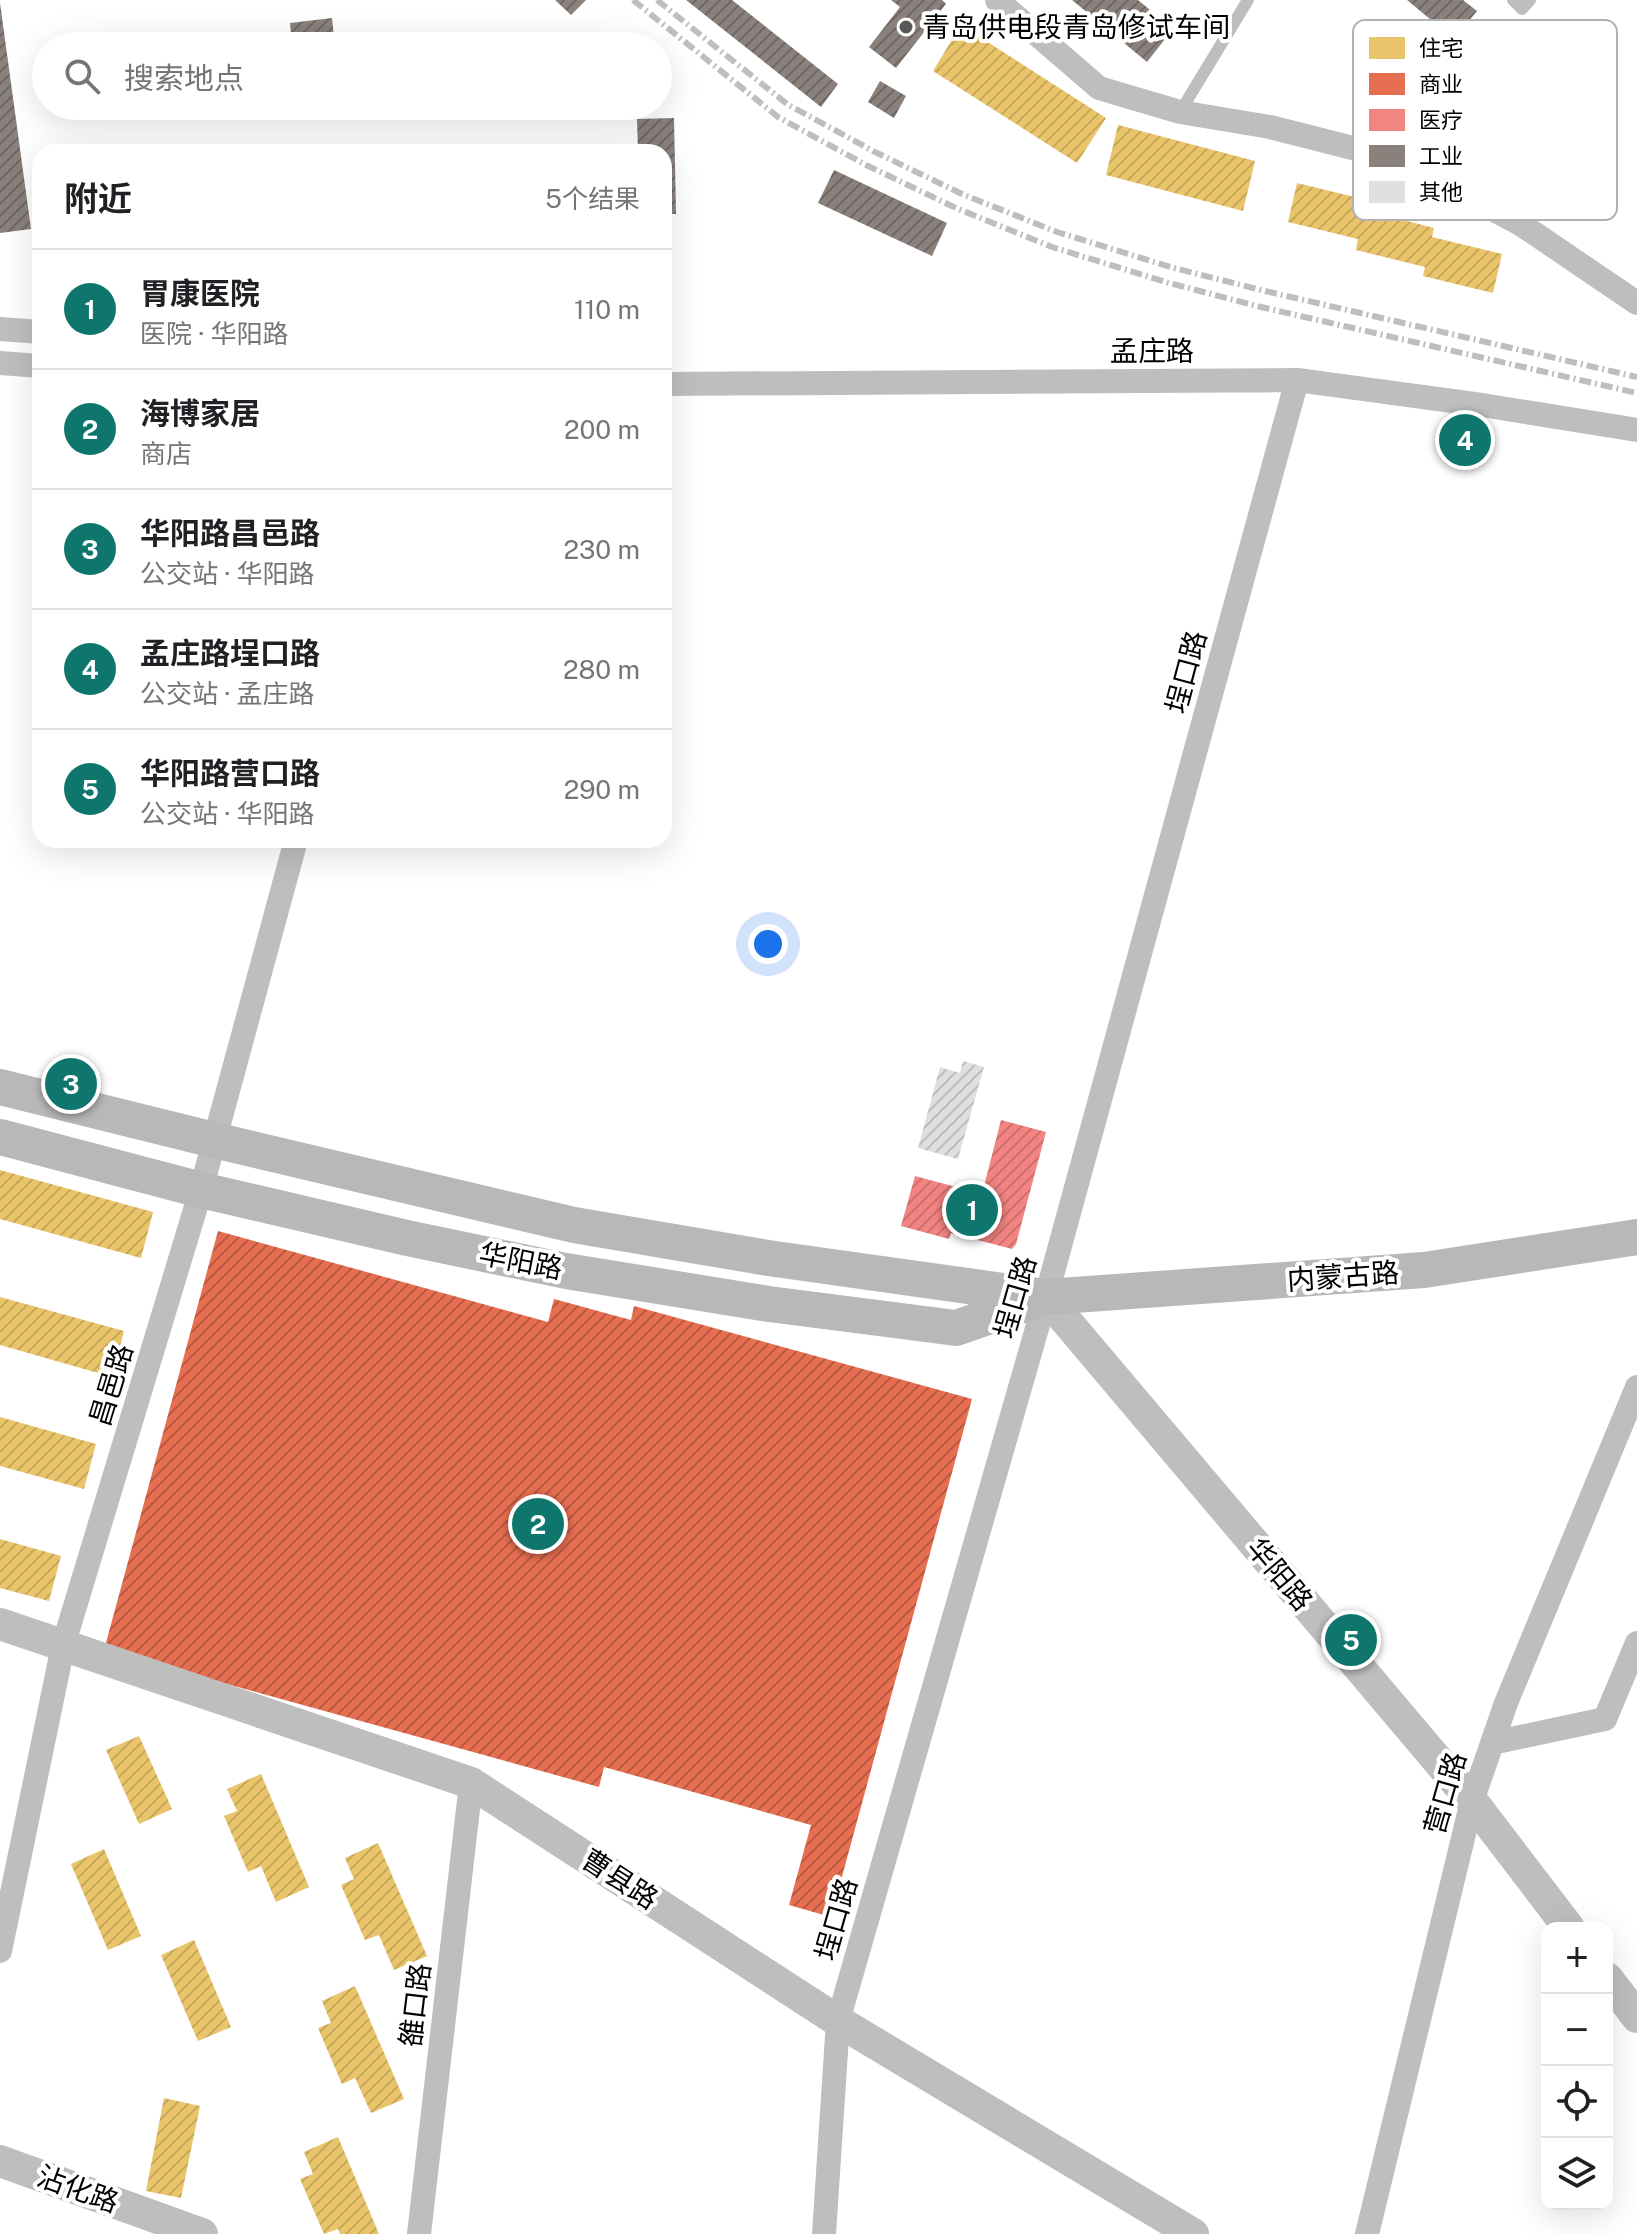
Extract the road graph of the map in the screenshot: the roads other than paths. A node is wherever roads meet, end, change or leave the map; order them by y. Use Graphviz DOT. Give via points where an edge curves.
graph roads {
  1 [pos="997,0"];
  2 [pos="1248,0"];
  3 [pos="1513,0"];
  4 [pos="1530,0"];
  5 [pos="1180,112"];
  6 [pos="1353,148"];
  7 [pos="1513,220"];
  8 [pos="1637,303"];
  9 [pos="0,329"];
  10 [pos="32,331"];
  11 [pos="0,363"];
  12 [pos="32,365"];
  13 [pos="1297,380"];
  14 [pos="672,384"];
  15 [pos="1637,430"];
  16 [pos="294,848"];
  17 [pos="0,1087"];
  18 [pos="0,1137"];
  19 [pos="214,1140"];
  20 [pos="201,1190"];
  21 [pos="1637,1237"];
  22 [pos="1046,1297"];
  23 [pos="1637,1387"];
  24 [pos="0,1624"];
  25 [pos="1637,1643"];
  26 [pos="63,1646"];
  27 [pos="1492,1743"];
  28 [pos="471,1783"];
  29 [pos="1472,1801"];
  30 [pos="1564,1922"];
  31 [pos="0,1951"];
  32 [pos="1613,1986"];
  33 [pos="1637,2017"];
  34 [pos="838,2021"];
  35 [pos="0,2161"];
  36 [pos="202,2234"];
  37 [pos="419,2234"];
  38 [pos="824,2234"];
  39 [pos="1193,2234"];
  40 [pos="1367,2234"];
  1 -- 5 [label="street" via="1099,88"];
  2 -- 5 [label="lane"];
  3 -- 4 [label="lane" via="1522,9"];
  5 -- 6 [label="street"];
  7 -- 8 [label="street"];
  9 -- 10 [label="street"];
  11 -- 12 [label="street"];
  13 -- 14 [label="street, 孟庄路"];
  13 -- 15 [label="street, 孟庄路"];
  13 -- 22 [label="street, 埕口路"];
  16 -- 19 [label="street, 昌邑路"];
  17 -- 19 [label="main road, 华阳路"];
  18 -- 20 [label="main road, 华阳路"];
  19 -- 20 [label="street, 昌邑路"];
  19 -- 22 [label="main road, 华阳路" via="574,1225"];
  20 -- 22 [label="main road, 华阳路" via="566,1271 956,1328"];
  20 -- 26 [label="street, 昌邑路"];
  21 -- 22 [label="main road, 内蒙古路" via="1424,1270"];
  22 -- 29 [label="street, 华阳路"];
  22 -- 34 [label="street, 埕口路"];
  23 -- 27 [label="street, 营口路"];
  24 -- 26 [label="street, 曹县路"];
  25 -- 27 [label="street" via="1605,1719"];
  26 -- 28 [label="street, 曹县路"];
  26 -- 31 [label="street, 昌邑路"];
  27 -- 29 [label="street, 营口路"];
  28 -- 34 [label="street, 曹县路"];
  28 -- 37 [label="street, 雒口路"];
  29 -- 30 [label="street, 华阳路"];
  29 -- 40 [label="street, 营口路"];
  32 -- 33 [label="street"];
  34 -- 38 [label="street, 埕口路"];
  34 -- 39 [label="street, 曹县路"];
  35 -- 36 [label="street, 沾化路"];
}
